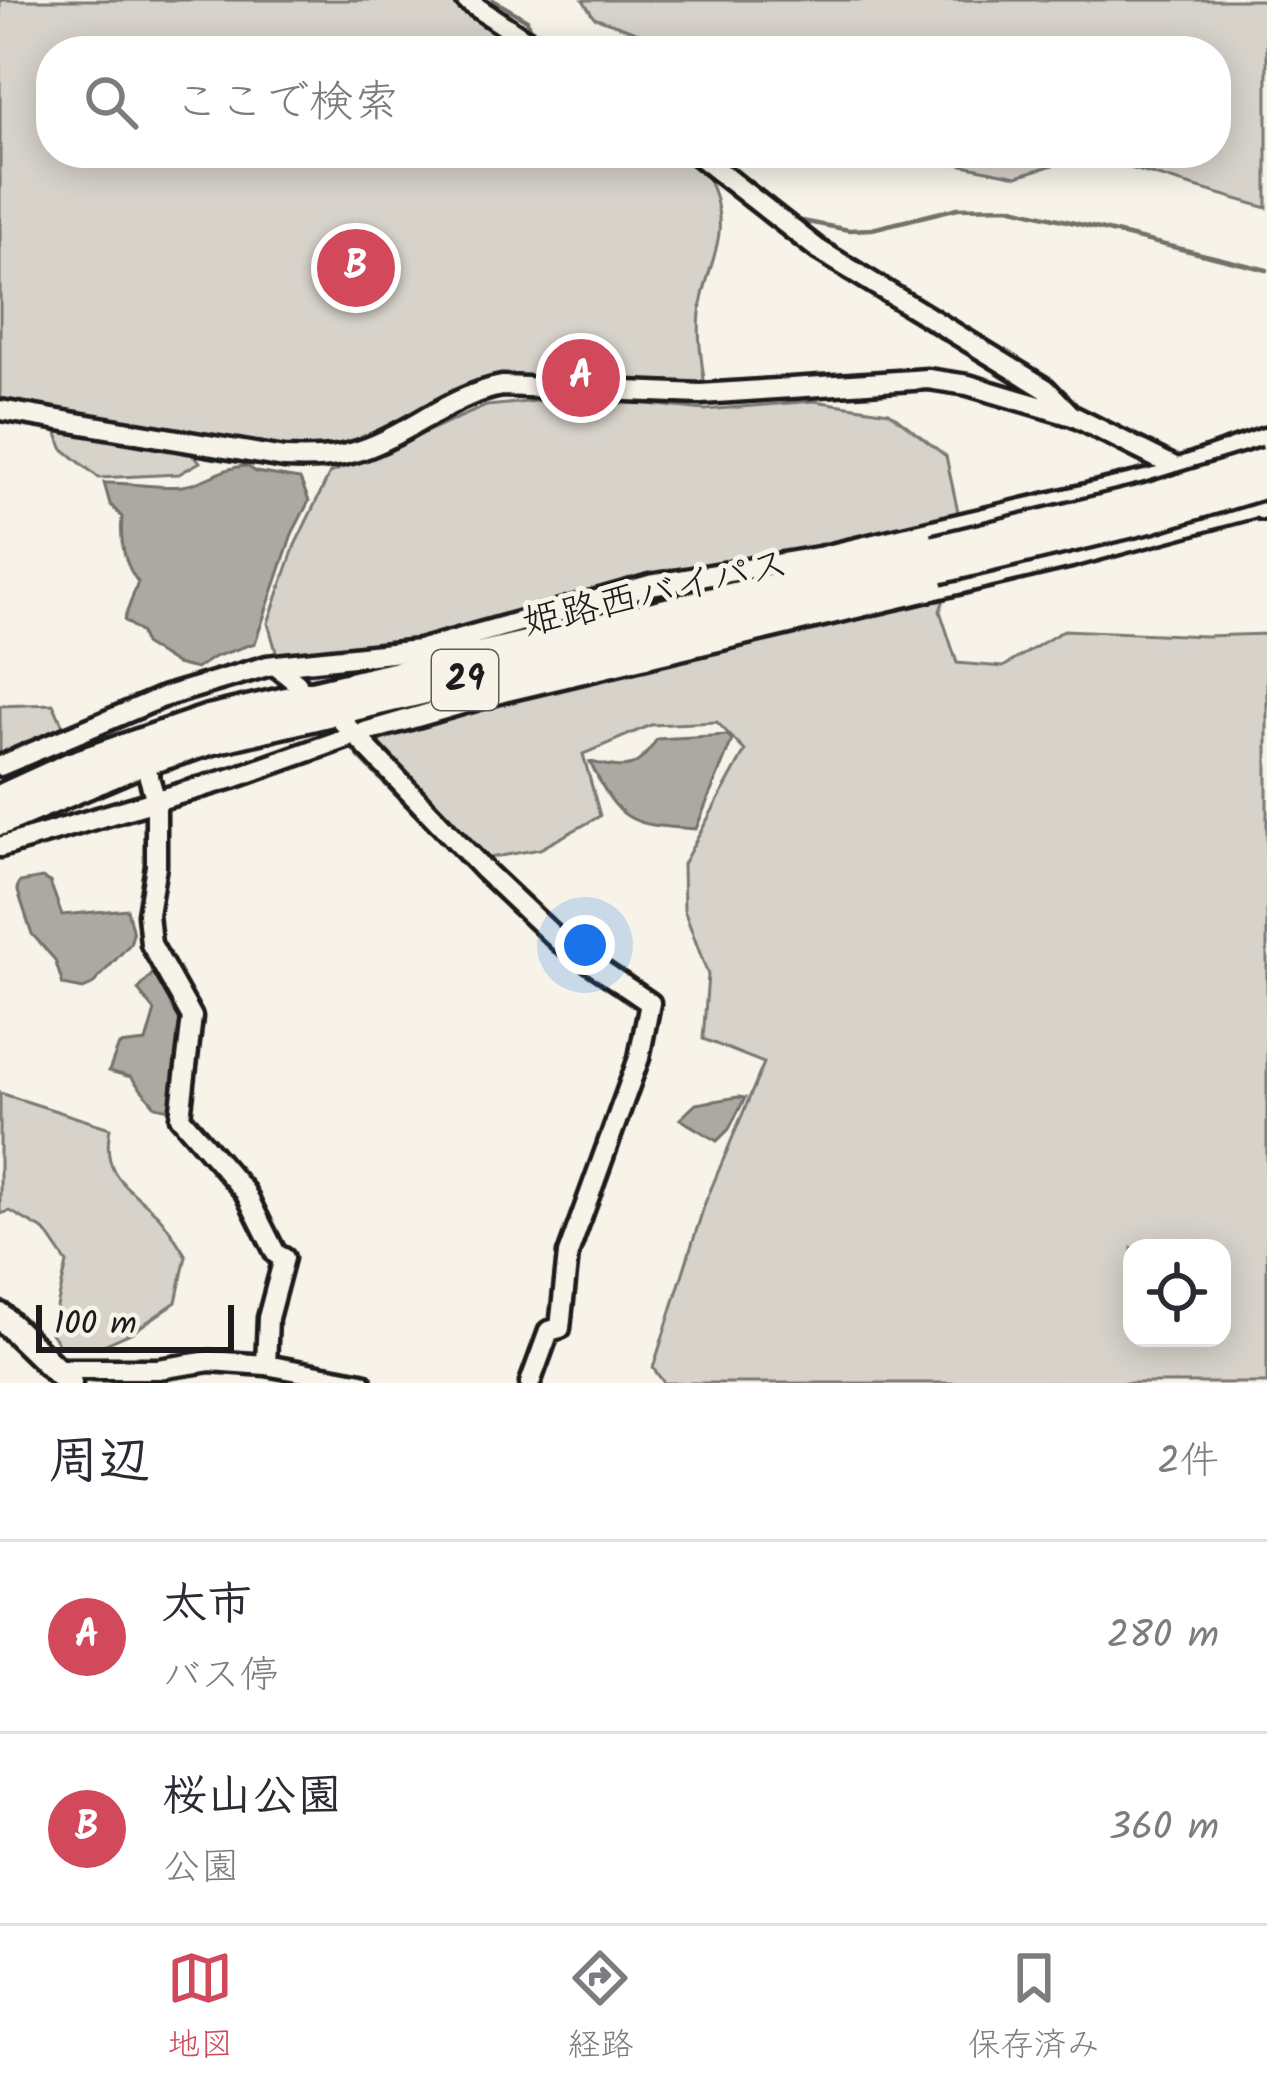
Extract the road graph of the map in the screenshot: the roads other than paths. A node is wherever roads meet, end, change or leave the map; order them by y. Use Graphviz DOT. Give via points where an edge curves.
graph roads {
  1 [pos="466,0"];
  2 [pos="520,36"];
  3 [pos="713,168"];
  4 [pos="0,410"];
  5 [pos="1072,416"];
  6 [pos="1257,447"];
  7 [pos="1137,448"];
  8 [pos="1184,471"];
  9 [pos="1122,486"];
  10 [pos="1213,486"];
  11 [pos="1234,495"];
  12 [pos="1266,500"];
  13 [pos="1207,520"];
  14 [pos="936,559"];
  15 [pos="275,665"];
  16 [pos="297,683"];
  17 [pos="339,718"];
  18 [pos="358,734"];
  19 [pos="0,766"];
  20 [pos="148,773"];
  21 [pos="0,799"];
  22 [pos="157,801"];
  23 [pos="0,821"];
  24 [pos="0,847"];
  25 [pos="0,1316"];
  26 [pos="266,1365"];
  27 [pos="63,1376"];
  28 [pos="362,1383"];
  29 [pos="530,1383"];
  1 -- 2 [label="street"];
  3 -- 5 [label="street" via="819,250 1046,389"];
  4 -- 5 [label="street" via="325,460 364,449 471,392 514,385 701,394 928,380"];
  5 -- 7 [label="street"];
  6 -- 8 [label="highway"];
  6 -- 11 [label="street" via="1228,466"];
  6 -- 14 [label="highway, 姫路西バイパス / 29, bridge" via="1146,499"];
  7 -- 8 [label="street"];
  7 -- 9 [label="street" via="1136,473"];
  8 -- 9 [label="street"];
  8 -- 10 [label="street"];
  9 -- 15 [label="street" via="820,557 650,585 419,650"];
  10 -- 11 [label="street"];
  10 -- 13 [label="street"];
  11 -- 12 [label="street"];
  12 -- 13 [label="street"];
  12 -- 14 [label="highway, 姫路西バイパス / 29, bridge"];
  13 -- 18 [label="street"];
  14 -- 21 [label="highway, 姫路西バイパス / 29" via="206,720"];
  14 -- 23 [label="highway, 姫路西バイパス / 29" via="211,740"];
  15 -- 16 [label="street"];
  15 -- 19 [label="street"];
  17 -- 18 [label="street"];
  18 -- 22 [label="street"];
  18 -- 29 [label="street" via="560,942 650,1003 639,1058 568,1254 560,1328 548,1331"];
  20 -- 22 [label="street"];
  22 -- 24 [label="street"];
  22 -- 26 [label="street" via="152,944 192,1017 180,1117 245,1192 284,1258"];
  25 -- 27 [label="main road"];
  26 -- 27 [label="street" via="209,1361"];
  26 -- 28 [label="street"];
}
